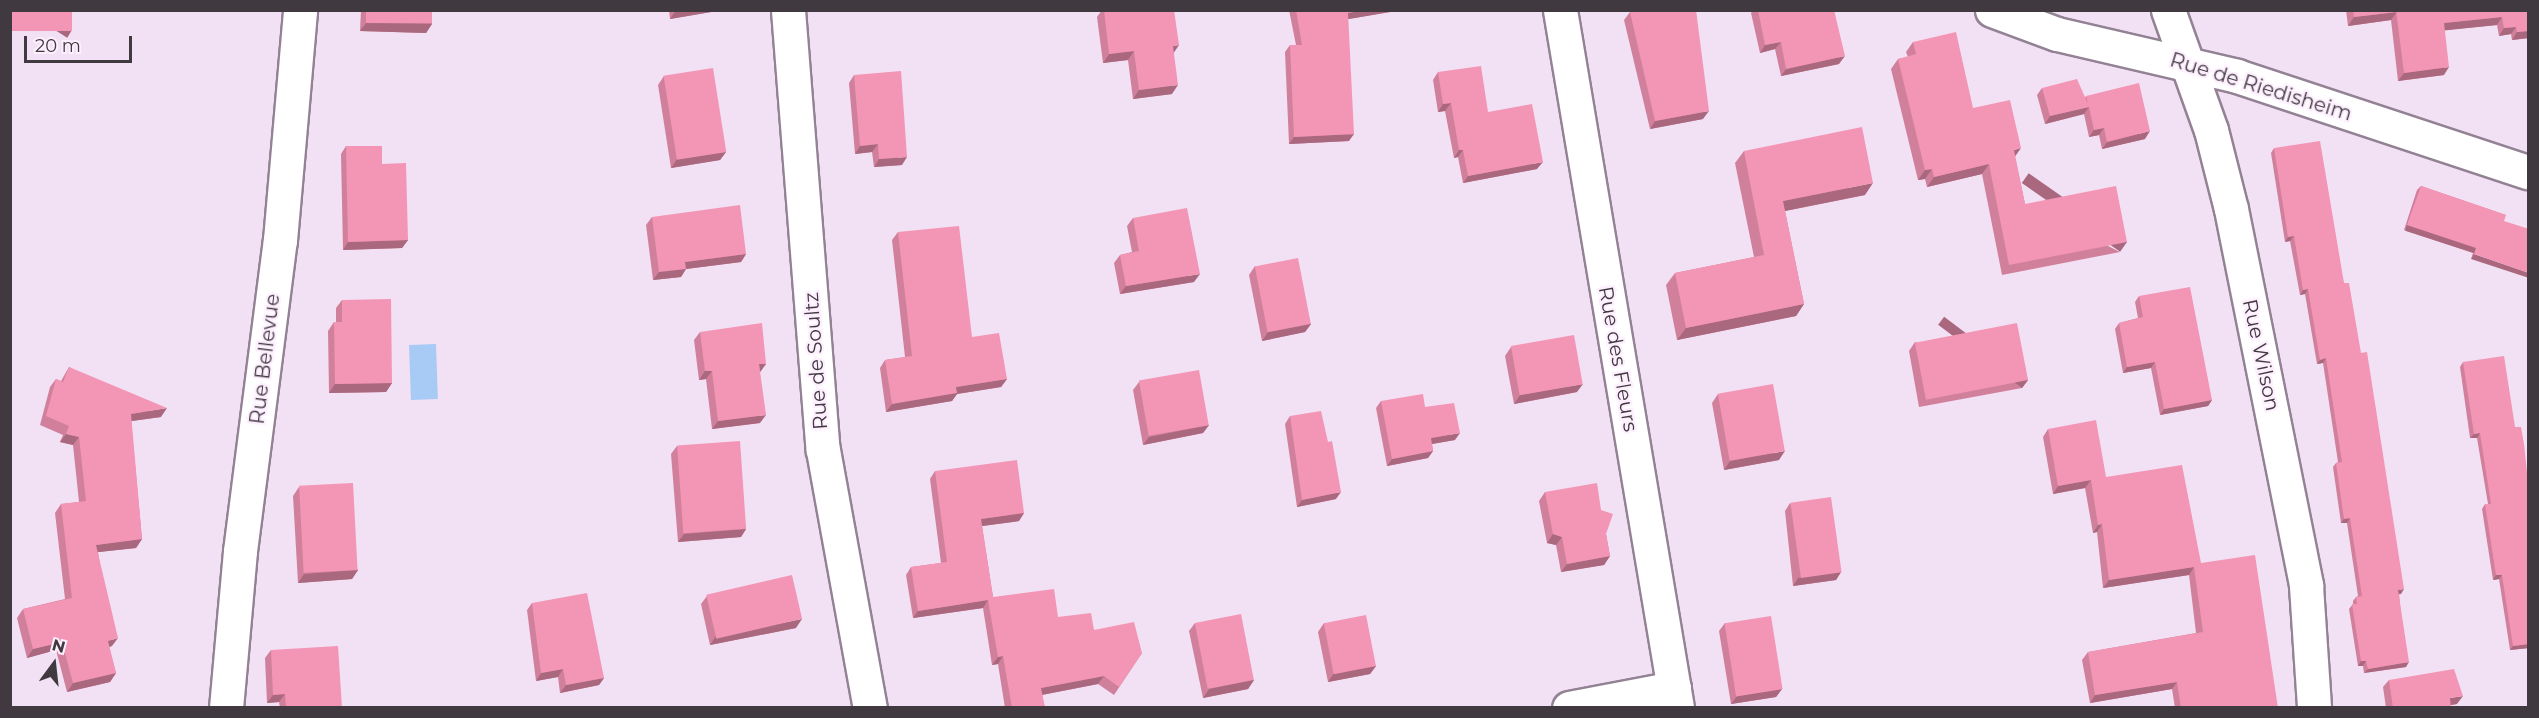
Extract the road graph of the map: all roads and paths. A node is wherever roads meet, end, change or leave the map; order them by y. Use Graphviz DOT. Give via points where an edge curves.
graph roads {
  1 [pos="300,10"];
  2 [pos="788,10"];
  3 [pos="1560,10"];
  4 [pos="1992,10"];
  5 [pos="2168,10"];
  6 [pos="2188,62"];
  7 [pos="2529,172"];
  8 [pos="1675,698"];
  9 [pos="226,708"];
  10 [pos="870,708"];
  11 [pos="1569,708"];
  12 [pos="2314,708"];
  1 -- 9 [label="street, Rue Bellevue" via="280,240 240,551"];
  2 -- 10 [label="street, Rue de Soultz" via="823,450"];
  3 -- 8 [label="street, Rue des Fleurs"];
  4 -- 6 [label="street, Rue de Riedisheim" via="2057,34"];
  5 -- 6 [label="street, Rue Wilson"];
  6 -- 7 [label="street, Rue de Riedisheim"];
  6 -- 12 [label="street, Rue Wilson" via="2231,209 2291,499 2306,586"];
  8 -- 11 [label="street"];
}
